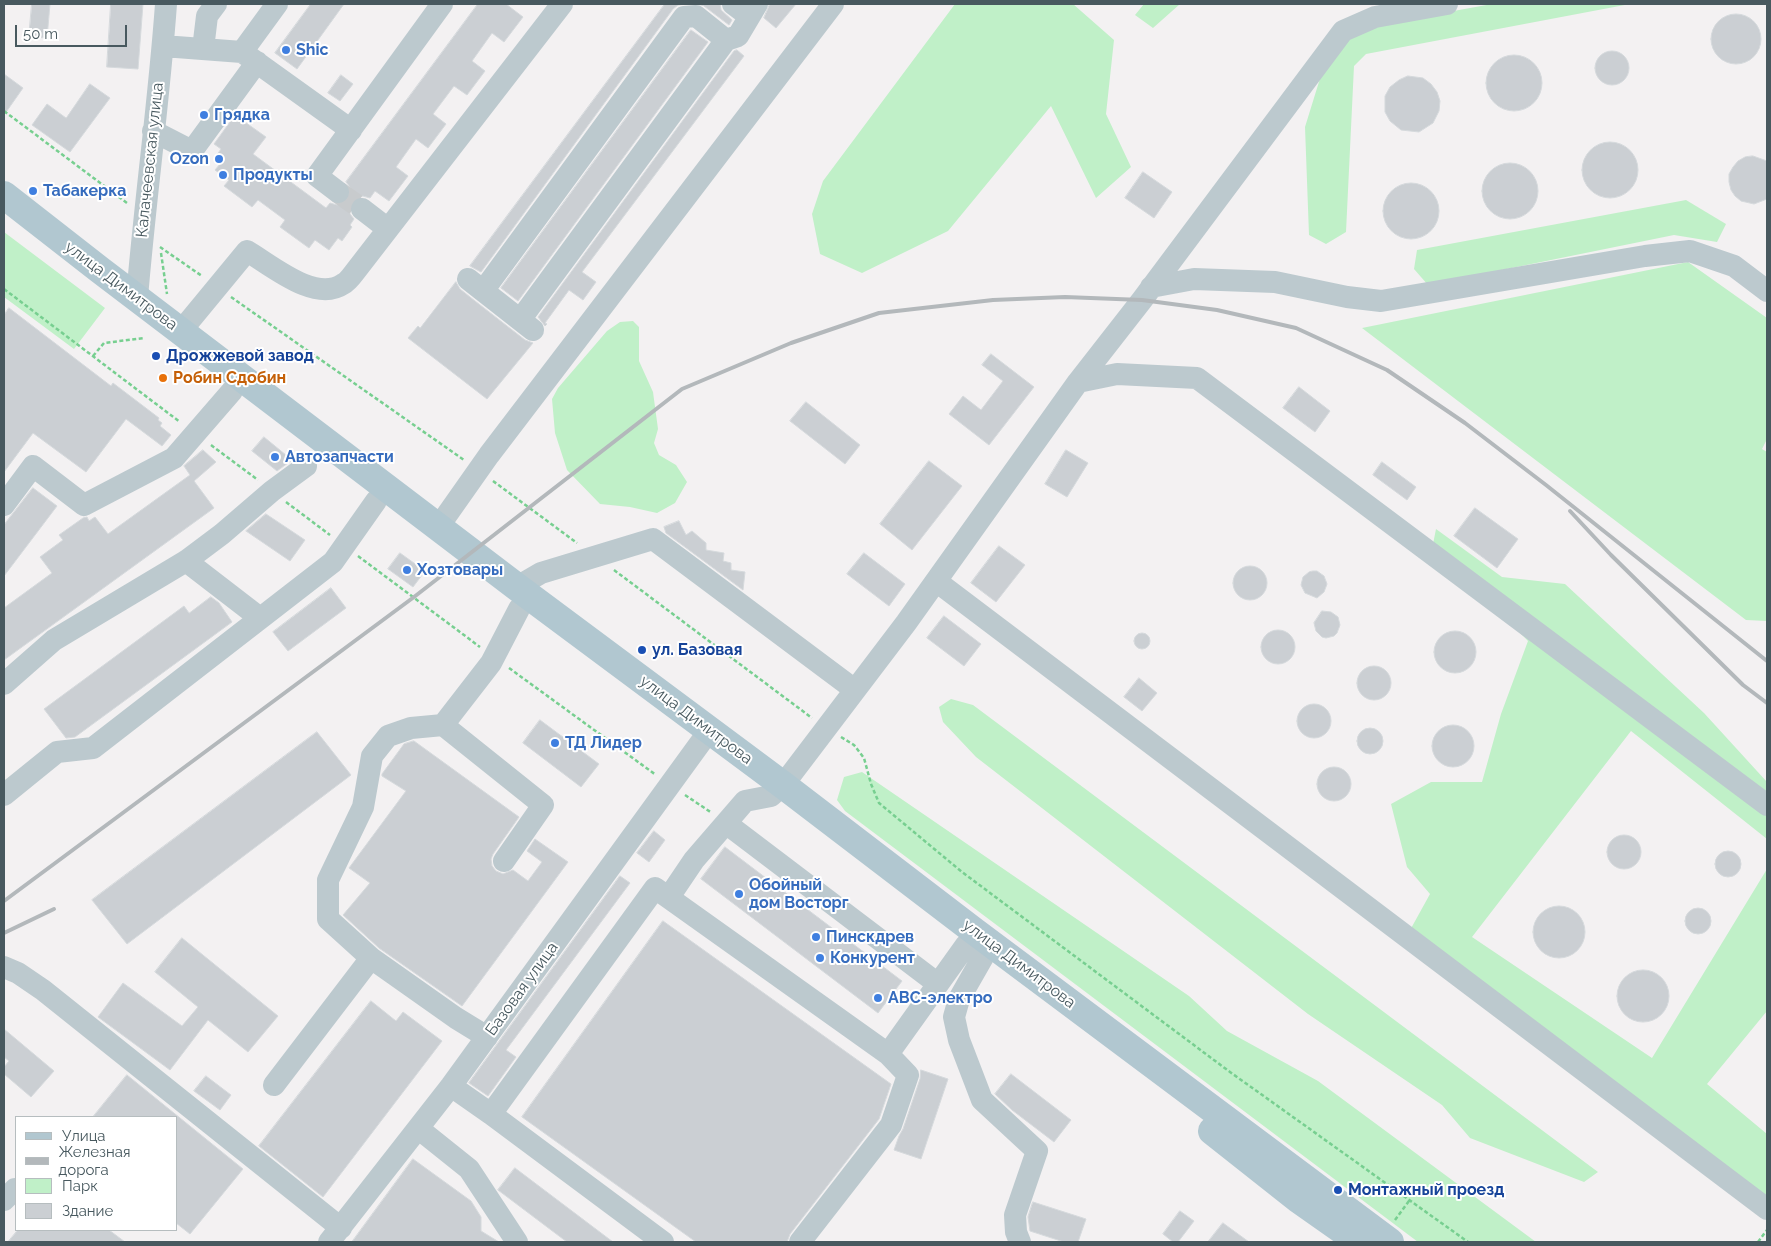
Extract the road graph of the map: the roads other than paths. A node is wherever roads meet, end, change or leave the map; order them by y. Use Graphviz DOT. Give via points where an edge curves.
graph roads {
  1 [pos="166,4"];
  2 [pos="216,4"];
  3 [pos="277,4"];
  4 [pos="442,4"];
  5 [pos="562,4"];
  6 [pos="833,4"];
  7 [pos="1448,4"];
  8 [pos="746,8"];
  9 [pos="726,40"];
  10 [pos="163,46"];
  11 [pos="203,49"];
  12 [pos="250,57"];
  13 [pos="351,130"];
  14 [pos="153,131"];
  15 [pos="338,192"];
  16 [pos="4,195"];
  17 [pos="362,209"];
  18 [pos="4,219"];
  19 [pos="388,229"];
  20 [pos="1151,288"];
  21 [pos="1767,291"];
  22 [pos="132,306"];
  23 [pos="181,331"];
  24 [pos="1078,382"];
  25 [pos="232,391"];
  26 [pos="306,466"];
  27 [pos="376,500"];
  28 [pos="4,505"];
  29 [pos="439,526"];
  30 [pos="186,561"];
  31 [pos="936,581"];
  32 [pos="518,598"];
  33 [pos="260,618"];
  34 [pos="4,684"];
  35 [pos="855,690"];
  36 [pos="442,724"];
  37 [pos="705,737"];
  38 [pos="8,782"];
  39 [pos="777,790"];
  40 [pos="1767,805"];
  41 [pos="727,824"];
  42 [pos="504,861"];
  43 [pos="669,897"];
  44 [pos="975,951"];
  45 [pos="371,958"];
  46 [pos="4,967"];
  47 [pos="938,984"];
  48 [pos="487,1037"];
  49 [pos="888,1054"];
  50 [pos="274,1085"];
  51 [pos="451,1086"];
  52 [pos="492,1114"];
  53 [pos="419,1129"];
  54 [pos="1767,1209"];
  55 [pos="1390,1234"];
  56 [pos="335,1235"];
  57 [pos="517,1242"];
  58 [pos="663,1242"];
  59 [pos="800,1242"];
  60 [pos="1020,1242"];
  61 [pos="1359,1242"];
  1 -- 10 [label="street, Калачеевская улица"];
  2 -- 11 [label="street" via="208,16"];
  3 -- 12 [label="street"];
  4 -- 13 [label="street"];
  5 -- 19 [label="street"];
  6 -- 29 [label="street" via="489,454"];
  7 -- 20 [label="street" via="1375,17 1343,31"];
  8 -- 9 [label="street" via="738,36"];
  9 -- 9 [label="street" via="526,325 475,285 684,17 696,16"];
  10 -- 11 [label="street"];
  10 -- 14 [label="street, Калачеевская улица"];
  11 -- 12 [label="street"];
  12 -- 13 [label="street"];
  12 -- 14 [label="street" via="192,151"];
  13 -- 15 [label="street" via="317,176"];
  14 -- 22 [label="street, Калачеевская улица"];
  16 -- 22 [label="main road, улица Димитрова"];
  17 -- 19 [label="street"];
  18 -- 22 [label="main road, улица Димитрова"];
  19 -- 23 [label="street" via="343,285 331,289 317,290 302,285 247,251"];
  20 -- 21 [label="street" via="1194,280 1275,282 1381,301 1690,251 1734,266"];
  20 -- 24 [label="street"];
  22 -- 23 [label="main road, улица Димитрова"];
  22 -- 25 [label="main road, улица Димитрова"];
  23 -- 29 [label="main road, улица Димитрова"];
  24 -- 31 [label="street"];
  24 -- 40 [label="street" via="1117,374 1198,378"];
  25 -- 27 [label="main road, улица Димитрова"];
  25 -- 28 [label="street" via="174,458 84,506 33,466"];
  26 -- 30 [label="street"];
  27 -- 32 [label="main road, улица Димитрова" via="459,562"];
  27 -- 33 [label="street" via="332,562"];
  29 -- 32 [label="main road, улица Димитрова"];
  30 -- 33 [label="street"];
  30 -- 34 [label="street" via="54,640"];
  31 -- 35 [label="street"];
  31 -- 54 [label="street"];
  32 -- 35 [label="street" via="541,573 653,539"];
  32 -- 36 [label="street" via="494,658"];
  32 -- 37 [label="main road, улица Димитрова"];
  33 -- 38 [label="street" via="93,748 57,752"];
  35 -- 39 [label="street"];
  36 -- 42 [label="street" via="543,805"];
  36 -- 45 [label="street" via="411,728 388,736 372,756 362,807 328,880 328,919"];
  37 -- 39 [label="main road, улица Димитрова"];
  37 -- 48 [label="street, Базовая улица"];
  39 -- 41 [label="street" via="745,801"];
  39 -- 44 [label="main road, улица Димитрова"];
  39 -- 55 [label="main road, улица Димитрова"];
  41 -- 43 [label="street" via="694,860"];
  41 -- 47 [label="street"];
  43 -- 49 [label="street"];
  43 -- 52 [label="street" via="655,888"];
  44 -- 47 [label="street"];
  44 -- 60 [label="street" via="954,1017 959,1040 982,1100 1037,1151 1015,1215"];
  44 -- 61 [label="main road, улица Димитрова" via="1128,1065 1298,1199"];
  45 -- 48 [label="street"];
  45 -- 50 [label="street"];
  46 -- 56 [label="street" via="42,990"];
  47 -- 49 [label="street"];
  48 -- 51 [label="street, Базовая улица"];
  49 -- 59 [label="street" via="908,1075 892,1125"];
  51 -- 52 [label="street"];
  51 -- 53 [label="street, Базовая улица"];
  52 -- 58 [label="street"];
  53 -- 56 [label="street, Базовая улица"];
  53 -- 57 [label="street" via="469,1169"];
}
